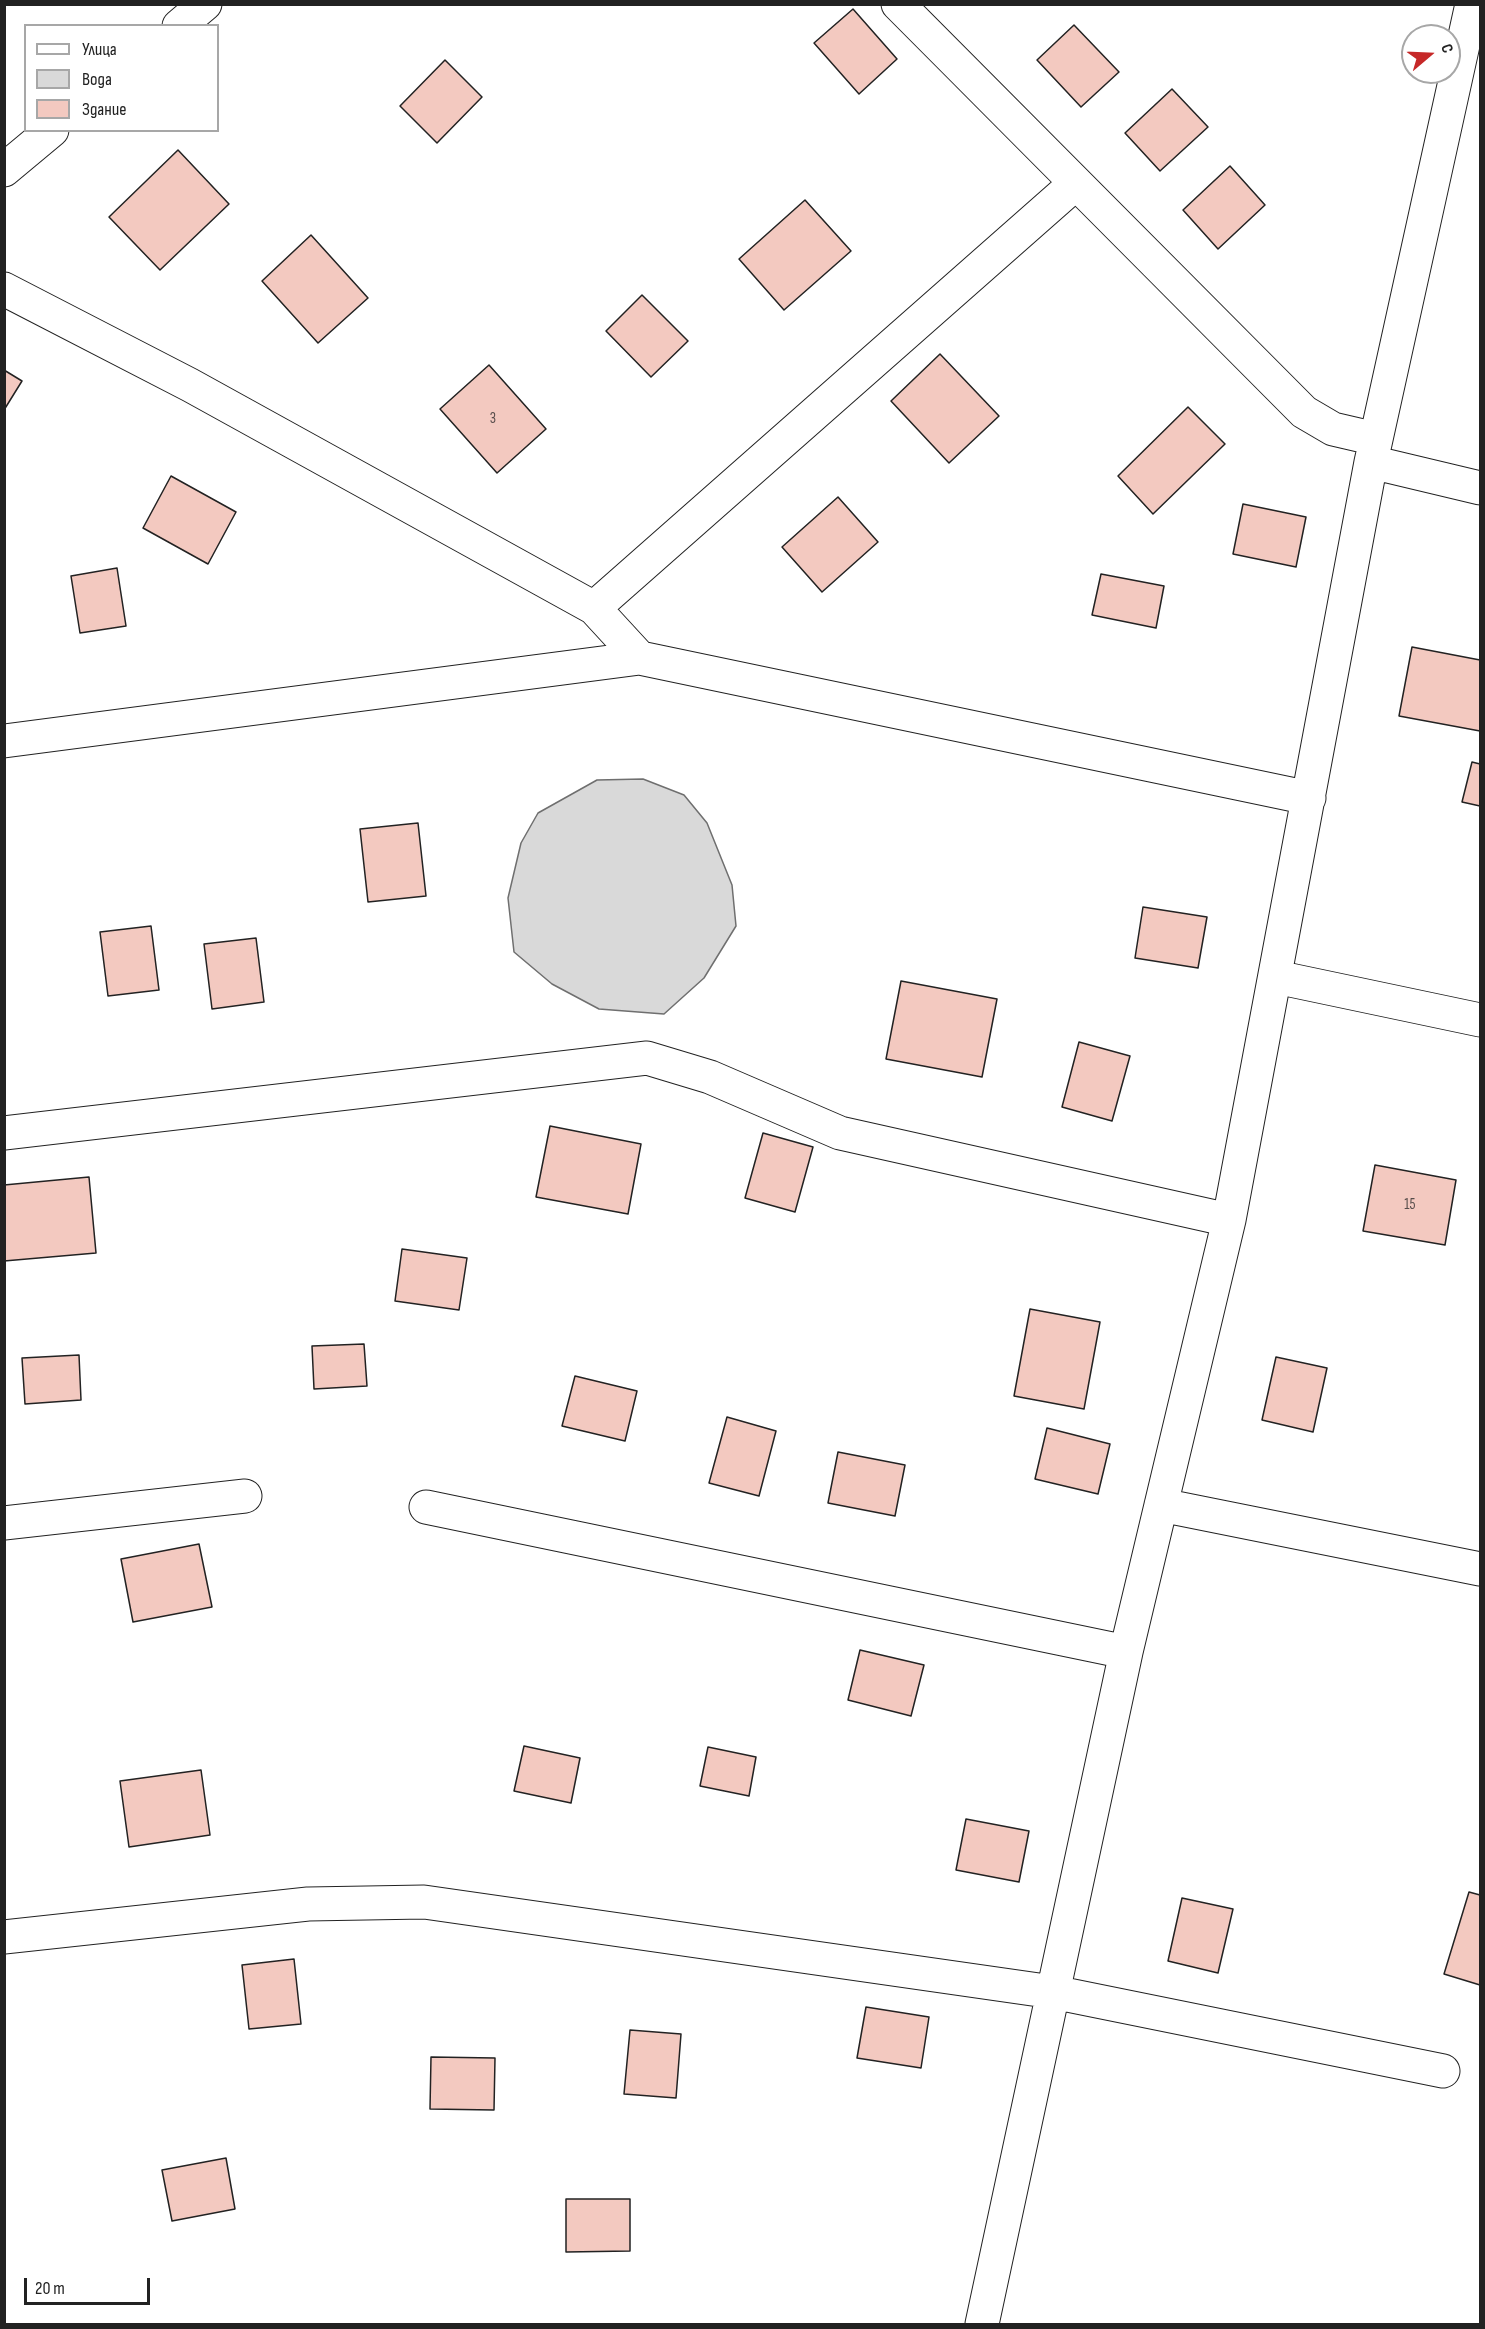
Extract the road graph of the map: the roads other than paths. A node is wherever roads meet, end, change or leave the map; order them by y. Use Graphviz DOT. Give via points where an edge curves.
graph roads {
  1 [pos="205,4"];
  2 [pos="898,4"];
  3 [pos="1473,4"];
  4 [pos="181,24"];
  5 [pos="50,132"];
  6 [pos="4,170"];
  7 [pos="1076,183"];
  8 [pos="4,289"];
  9 [pos="1373,451"];
  10 [pos="1480,488"];
  11 [pos="594,608"];
  12 [pos="640,658"];
  13 [pos="4,741"];
  14 [pos="1309,798"];
  15 [pos="1276,977"];
  16 [pos="1480,1020"];
  17 [pos="4,1133"];
  18 [pos="1229,1220"];
  19 [pos="245,1496"];
  20 [pos="1161,1505"];
  21 [pos="426,1507"];
  22 [pos="4,1523"];
  23 [pos="1480,1569"];
  24 [pos="1126,1652"];
  25 [pos="4,1937"];
  26 [pos="1053,1992"];
  27 [pos="1443,2071"];
  28 [pos="982,2325"];
  1 -- 4 [label="street"];
  2 -- 7 [label="street"];
  3 -- 9 [label="street"];
  5 -- 6 [label="street"];
  7 -- 9 [label="street" via="1304,412"];
  7 -- 11 [label="street"];
  8 -- 11 [label="street" via="189,385"];
  9 -- 10 [label="street"];
  9 -- 14 [label="street"];
  11 -- 12 [label="street"];
  12 -- 13 [label="street"];
  12 -- 14 [label="street"];
  14 -- 15 [label="street"];
  15 -- 16 [label="street"];
  15 -- 18 [label="street"];
  17 -- 18 [label="street" via="647,1058 710,1077 840,1133"];
  18 -- 20 [label="street"];
  19 -- 22 [label="street"];
  20 -- 23 [label="street"];
  20 -- 24 [label="street"];
  21 -- 24 [label="street"];
  24 -- 26 [label="street"];
  25 -- 26 [label="street" via="308,1904 424,1902"];
  26 -- 27 [label="street"];
  26 -- 28 [label="street"];
}
